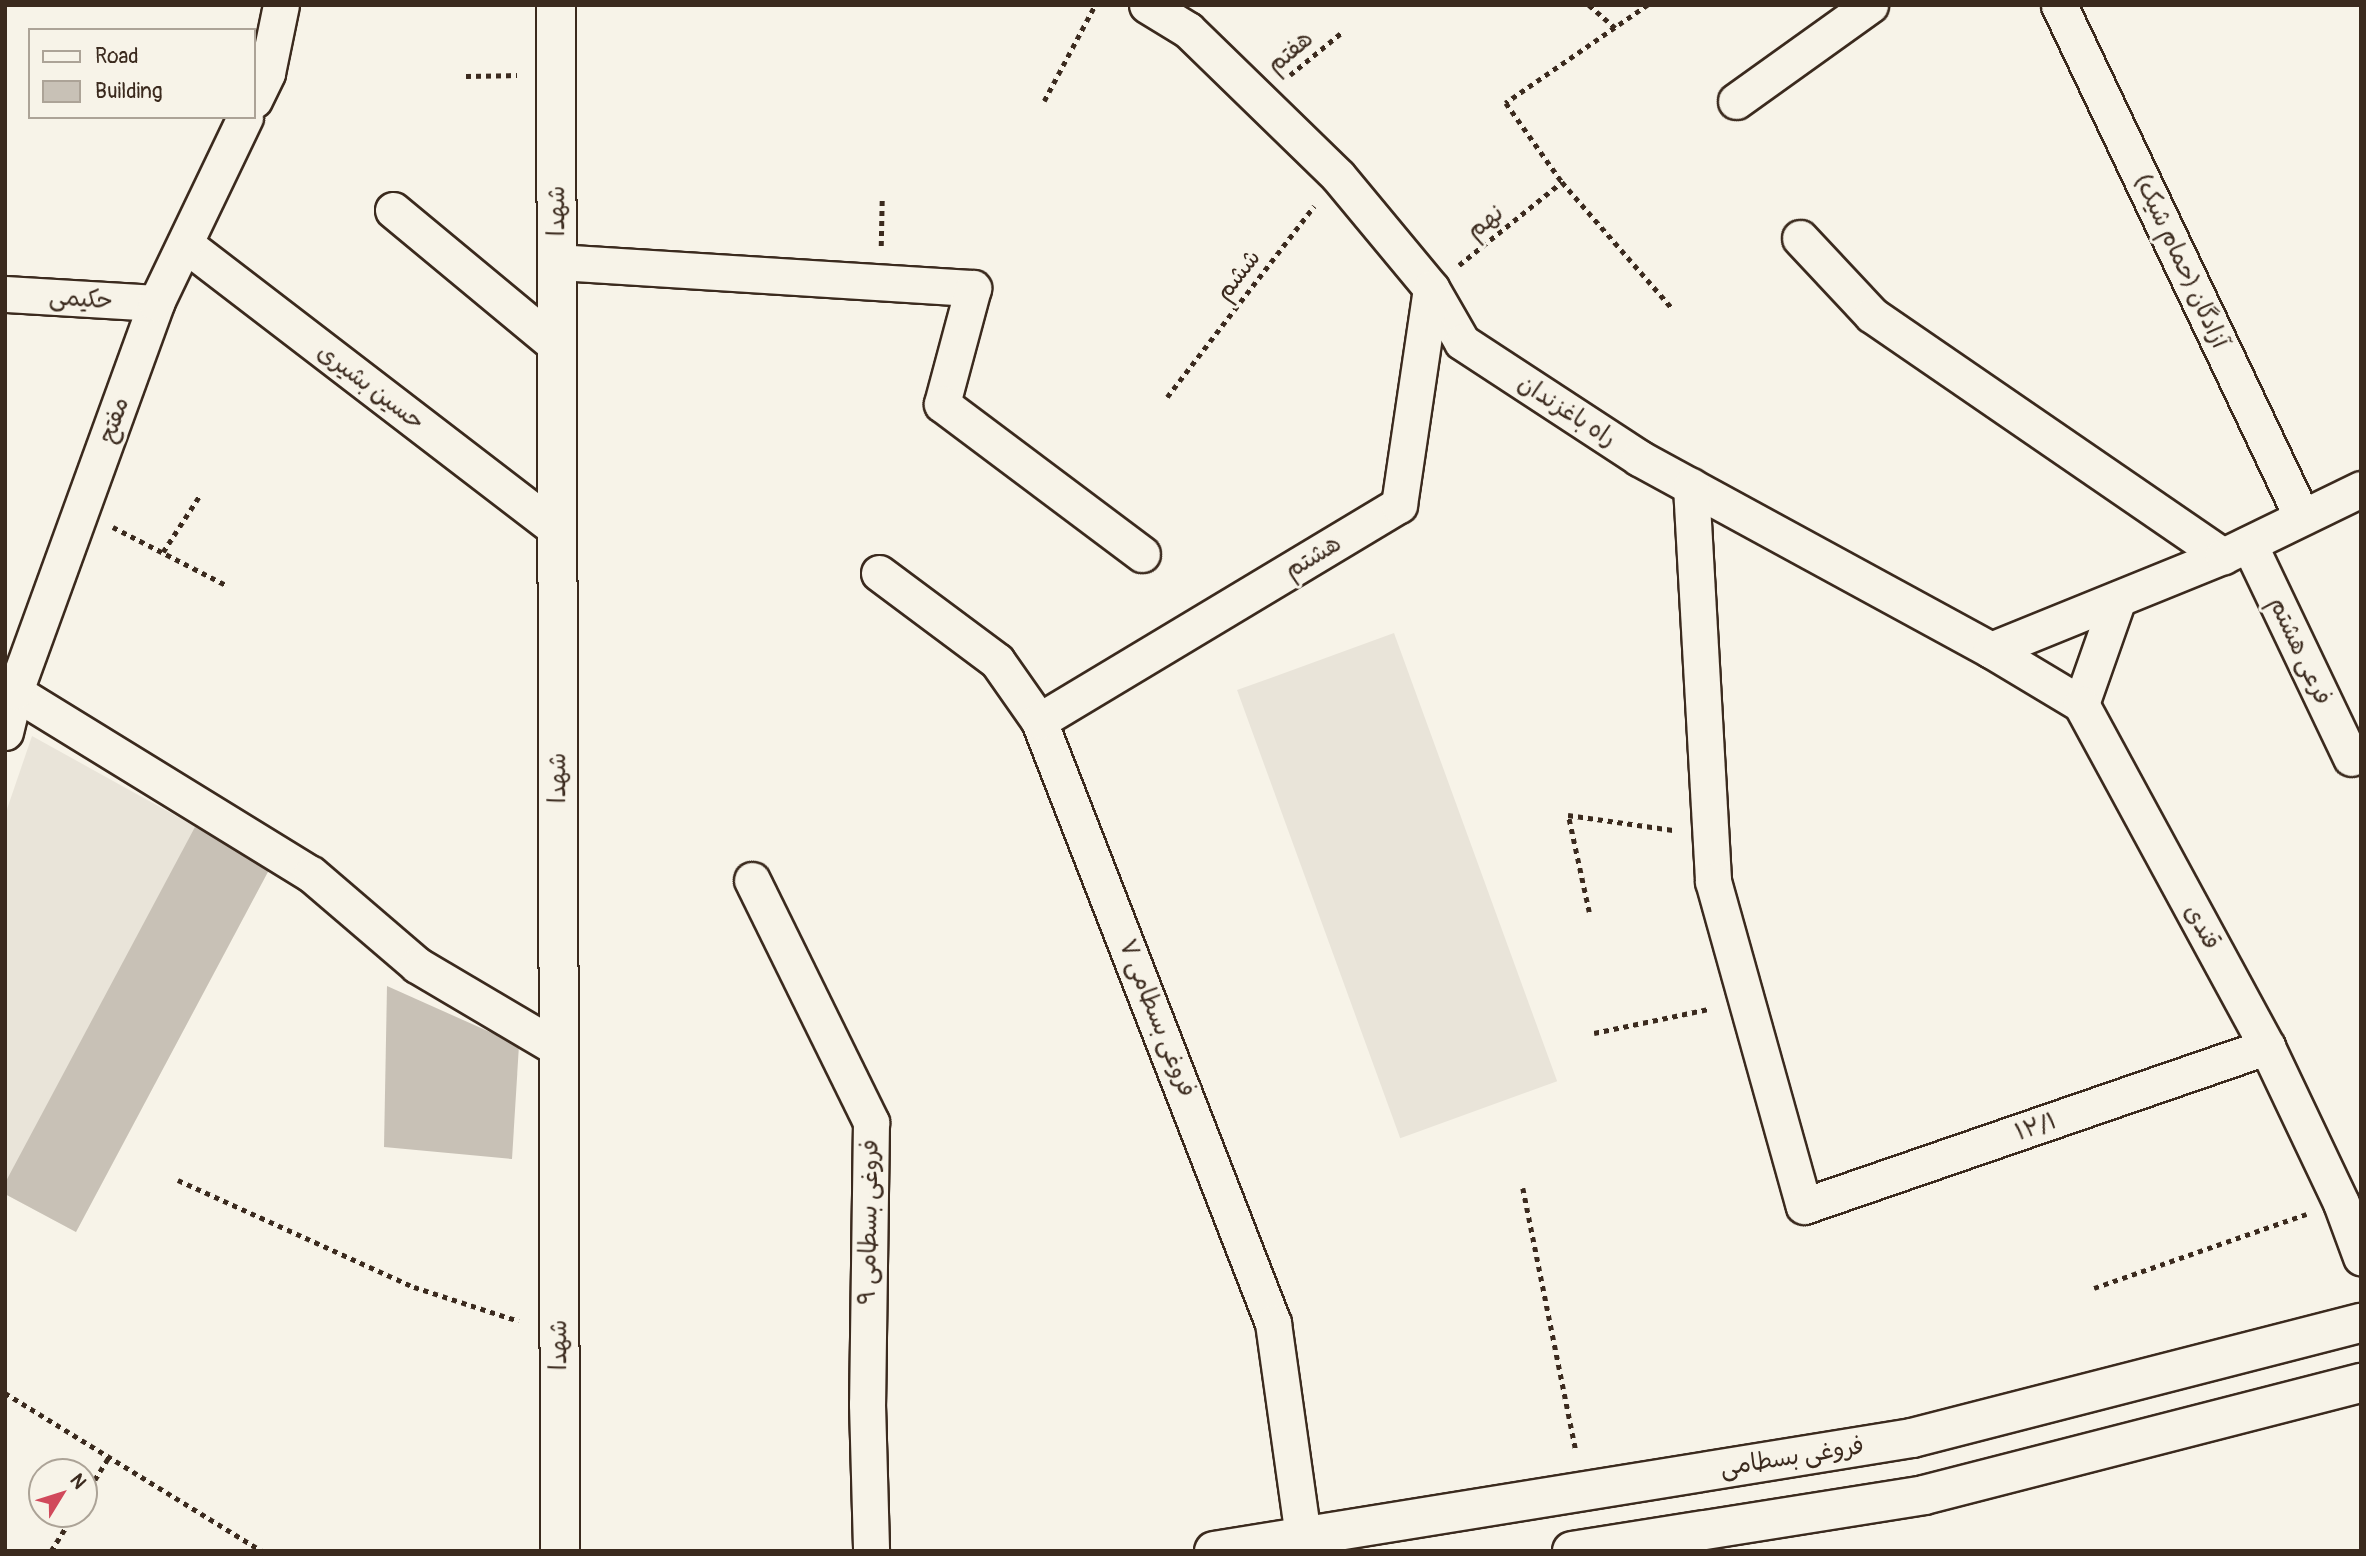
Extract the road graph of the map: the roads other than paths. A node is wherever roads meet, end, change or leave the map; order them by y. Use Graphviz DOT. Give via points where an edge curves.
graph roads {
  1 [pos="281,5"];
  2 [pos="556,5"];
  3 [pos="1147,5"];
  4 [pos="1870,5"];
  5 [pos="2059,5"];
  6 [pos="256,96"];
  7 [pos="1736,101"];
  8 [pos="244,119"];
  9 [pos="393,210"];
  10 [pos="1800,238"];
  11 [pos="184,244"];
  12 [pos="557,262"];
  13 [pos="1431,288"];
  14 [pos="5,294"];
  15 [pos="156,303"];
  16 [pos="557,346"];
  17 [pos="1691,486"];
  18 [pos="2361,489"];
  19 [pos="2302,517"];
  20 [pos="557,529"];
  21 [pos="2236,550"];
  22 [pos="1142,554"];
  23 [pos="879,573"];
  24 [pos="2118,598"];
  25 [pos="1991,650"];
  26 [pos="10,689"];
  27 [pos="2081,704"];
  28 [pos="1039,721"];
  29 [pos="5,732"];
  30 [pos="2351,758"];
  31 [pos="752,880"];
  32 [pos="2267,1047"];
  33 [pos="559,1049"];
  34 [pos="2361,1257"];
  35 [pos="2361,1323"];
  36 [pos="2361,1383"];
  37 [pos="1303,1536"];
  38 [pos="560,1551"];
  39 [pos="871,1551"];
  40 [pos="1214,1551"];
  41 [pos="1572,1551"];
  1 -- 6 [label="street" via="267,73"];
  2 -- 12 [label="main road, شهدا"];
  3 -- 13 [label="street, راه باغزندان" via="1188,30 1262,98 1338,176"];
  4 -- 7 [label="street"];
  5 -- 19 [label="street, آزادگان (حمام شیک)"];
  8 -- 11 [label="street, مفتح"];
  9 -- 16 [label="street"];
  10 -- 21 [label="street" via="1872,315"];
  11 -- 15 [label="street, مفتح"];
  11 -- 20 [label="street, حسین بشیری"];
  12 -- 16 [label="main road, شهدا"];
  12 -- 22 [label="street" via="973,288 942,404"];
  13 -- 17 [label="street, راه باغزندان" via="1462,342 1639,458"];
  13 -- 28 [label="street, هشتم" via="1399,505"];
  14 -- 15 [label="street, حکیمی"];
  15 -- 26 [label="street, مفتح"];
  16 -- 20 [label="main road, شهدا"];
  17 -- 25 [label="street, راه باغزندان"];
  17 -- 32 [label="street, ۱۲/۱" via="1713,881 1804,1206"];
  18 -- 19 [label="street"];
  19 -- 21 [label="street"];
  20 -- 33 [label="main road, شهدا"];
  21 -- 24 [label="street"];
  21 -- 30 [label="street, فرعی هشتم"];
  23 -- 28 [label="street, فروغی بسطامی ۷" via="997,661"];
  24 -- 25 [label="street"];
  24 -- 27 [label="street"];
  25 -- 27 [label="street, راه باغزندان"];
  26 -- 29 [label="street, مفتح"];
  26 -- 33 [label="street" via="311,874 417,965"];
  27 -- 32 [label="street, قندی"];
  28 -- 37 [label="street, فروغی بسطامی ۷" via="1273,1323"];
  31 -- 39 [label="street, فروغی بسطامی ۹" via="871,1122 867,1404"];
  32 -- 34 [label="street, قندی" via="2341,1202"];
  33 -- 38 [label="main road, شهدا"];
  35 -- 37 [label="main road, فروغی بسطامی" via="1913,1438"];
  36 -- 41 [label="main road" via="1924,1494"];
  37 -- 40 [label="main road, فروغی بسطامی"];
}
